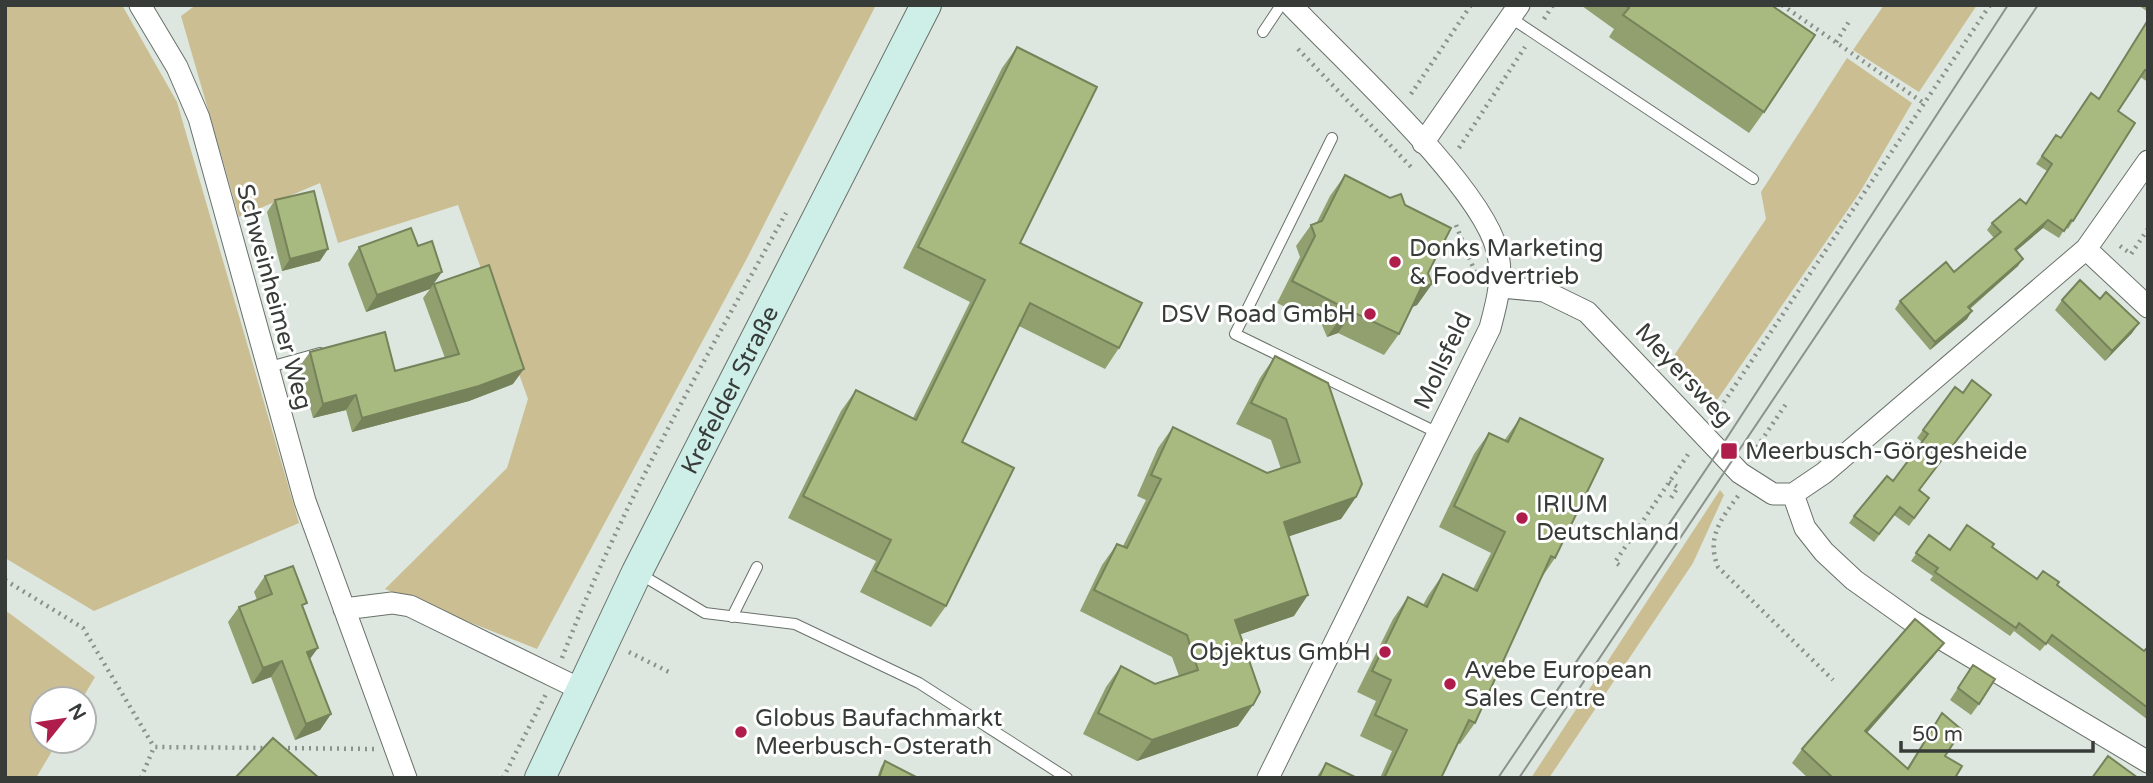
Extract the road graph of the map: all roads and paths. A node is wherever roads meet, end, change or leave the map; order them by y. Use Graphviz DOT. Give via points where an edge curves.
graph roads {
  1 [pos="140,5"];
  2 [pos="926,5"];
  3 [pos="1281,5"];
  4 [pos="1291,5"];
  5 [pos="1471,5"];
  6 [pos="1553,5"];
  7 [pos="1782,5"];
  8 [pos="1990,5"];
  9 [pos="1515,11"];
  10 [pos="1850,20"];
  11 [pos="1271,21"];
  12 [pos="1263,32"];
  13 [pos="1534,33"];
  14 [pos="1836,42"];
  15 [pos="1925,104"];
  16 [pos="1397,116"];
  17 [pos="1332,138"];
  18 [pos="1423,143"];
  19 [pos="2148,161"];
  20 [pos="1445,169"];
  21 [pos="1420,176"];
  22 [pos="1753,179"];
  23 [pos="787,211"];
  24 [pos="1454,220"];
  25 [pos="2148,229"];
  26 [pos="2099,230"];
  27 [pos="2086,249"];
  28 [pos="1500,290"];
  29 [pos="2148,307"];
  30 [pos="336,348"];
  31 [pos="266,368"];
  32 [pos="1786,404"];
  33 [pos="1438,433"];
  34 [pos="1703,433"];
  35 [pos="1745,477"];
  36 [pos="1669,482"];
  37 [pos="1793,494"];
  38 [pos="1671,498"];
  39 [pos="1619,565"];
  40 [pos="757,567"];
  41 [pos="637,572"];
  42 [pos="5,579"];
  43 [pos="344,609"];
  44 [pos="732,617"];
  45 [pos="555,677"];
  46 [pos="1833,680"];
  47 [pos="582,690"];
  48 [pos="154,747"];
  49 [pos="396,749"];
  50 [pos="2148,762"];
  51 [pos="141,778"];
  52 [pos="406,778"];
  53 [pos="503,778"];
  54 [pos="540,778"];
  55 [pos="1067,778"];
  56 [pos="1268,778"];
  1 -- 31 [label="street, Schweinheimer Weg" via="177,67 198,118"];
  2 -- 41 [label="main road, Krefelder Straße"];
  3 -- 11 [label="lane"];
  4 -- 16 [label="street, Mollsfeld"];
  5 -- 16 [label="path"];
  6 -- 13 [label="path"];
  7 -- 14 [label="path"];
  8 -- 15 [label="path"];
  9 -- 13 [label="lane"];
  9 -- 18 [label="street"];
  10 -- 14 [label="path"];
  11 -- 12 [label="lane"];
  11 -- 21 [label="path"];
  13 -- 20 [label="path"];
  13 -- 22 [label="lane"];
  14 -- 15 [label="path"];
  15 -- 34 [label="path"];
  16 -- 18 [label="street, Mollsfeld"];
  17 -- 33 [label="lane" via="1235,334"];
  18 -- 20 [label="street, Mollsfeld"];
  19 -- 26 [label="street"];
  20 -- 28 [label="street, Mollsfeld" via="1480,212 1497,249"];
  23 -- 45 [label="path" via="631,505"];
  24 -- 28 [label="path" via="1480,280"];
  25 -- 26 [label="path" via="2131,254"];
  26 -- 27 [label="street"];
  27 -- 29 [label="street"];
  27 -- 37 [label="street" via="1824,473"];
  28 -- 33 [label="street, Mollsfeld" via="1490,328"];
  28 -- 34 [label="street, Meyersweg" via="1544,291 1568,310 1587,312 1617,352"];
  30 -- 31 [label="lane"];
  31 -- 43 [label="street, Schweinheimer Weg" via="305,501"];
  32 -- 35 [label="path"];
  33 -- 56 [label="street, Mollsfeld"];
  34 -- 35 [label="street, Meyersweg"];
  34 -- 36 [label="path"];
  35 -- 37 [label="street, Meyersweg" via="1773,494"];
  35 -- 46 [label="path" via="1717,526 1713,555 1718,567"];
  36 -- 38 [label="path" via="1678,488"];
  36 -- 39 [label="path" via="1615,562"];
  37 -- 50 [label="street" via="1805,528 1854,580 1913,622"];
  40 -- 44 [label="lane"];
  41 -- 44 [label="lane" via="705,613"];
  41 -- 47 [label="main road, Krefelder Straße"];
  42 -- 48 [label="path" via="83,628"];
  43 -- 45 [label="street" via="392,603 410,606"];
  43 -- 49 [label="street, Schweinheimer Weg"];
  44 -- 55 [label="lane" via="795,624 908,677"];
  45 -- 47 [label="street"];
  45 -- 53 [label="path"];
  47 -- 54 [label="main road, Krefelder Straße"];
  48 -- 49 [label="path"];
  48 -- 51 [label="path"];
  49 -- 52 [label="street, Schweinheimer Weg"];
}
